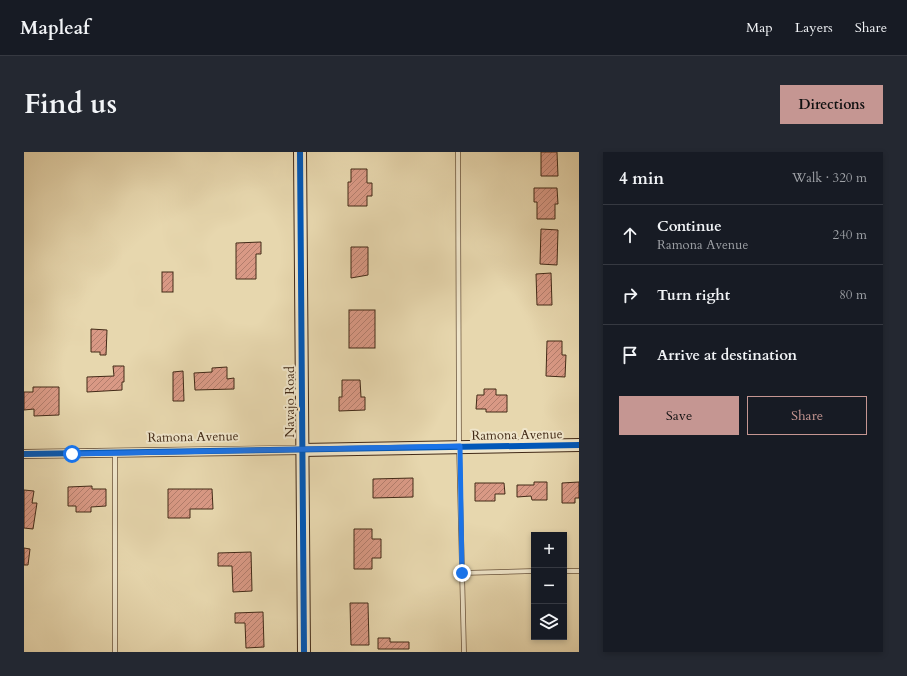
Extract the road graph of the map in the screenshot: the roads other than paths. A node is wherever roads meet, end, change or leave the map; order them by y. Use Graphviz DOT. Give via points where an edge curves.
graph roads {
  1 [pos="300,152"];
  2 [pos="458,152"];
  3 [pos="579,445"];
  4 [pos="460,446"];
  5 [pos="302,450"];
  6 [pos="114,453"];
  7 [pos="24,454"];
  8 [pos="531,571"];
  9 [pos="567,571"];
  10 [pos="579,571"];
  11 [pos="462,573"];
  12 [pos="116,652"];
  13 [pos="304,652"];
  14 [pos="464,652"];
  1 -- 5 [label="main road, Navajo Road"];
  2 -- 4 [label="lane"];
  3 -- 4 [label="main road, Ramona Avenue"];
  4 -- 5 [label="main road, Ramona Avenue"];
  4 -- 11 [label="lane"];
  5 -- 6 [label="street, Ramona Avenue"];
  5 -- 13 [label="main road, Navajo Road"];
  6 -- 7 [label="street, Ramona Avenue"];
  6 -- 12 [label="lane"];
  8 -- 11 [label="lane"];
  9 -- 10 [label="lane"];
  11 -- 14 [label="lane"];
}
